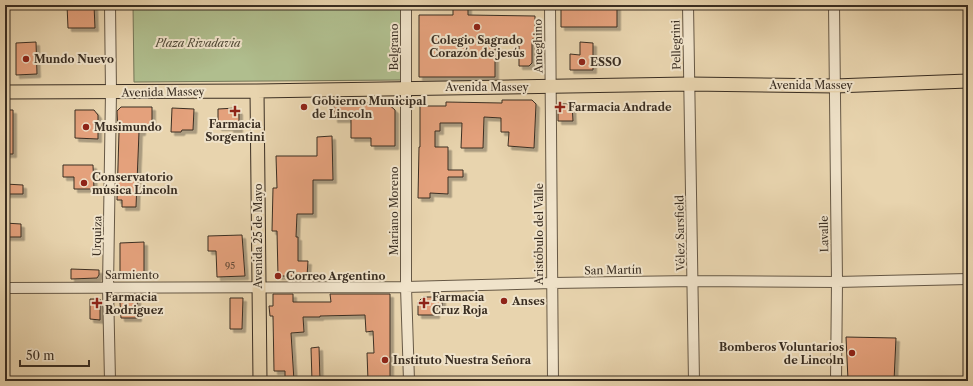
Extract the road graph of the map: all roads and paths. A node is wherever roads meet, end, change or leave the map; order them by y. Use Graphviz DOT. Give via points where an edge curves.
graph roads {
  1 [pos="110,5"];
  2 [pos="406,5"];
  3 [pos="550,5"];
  4 [pos="688,5"];
  5 [pos="834,5"];
  6 [pos="968,81"];
  7 [pos="689,84"];
  8 [pos="835,86"];
  9 [pos="551,87"];
  10 [pos="406,88"];
  11 [pos="257,91"];
  12 [pos="5,92"];
  13 [pos="111,92"];
  14 [pos="968,279"];
  15 [pos="693,281"];
  16 [pos="837,282"];
  17 [pos="552,283"];
  18 [pos="108,287"];
  19 [pos="406,287"];
  20 [pos="5,288"];
  21 [pos="259,288"];
  22 [pos="110,381"];
  23 [pos="260,381"];
  24 [pos="409,381"];
  25 [pos="553,381"];
  26 [pos="694,381"];
  27 [pos="836,381"];
  1 -- 13 [label="street, Urquiza"];
  2 -- 10 [label="street, Belgrano"];
  3 -- 9 [label="street, Ameghino"];
  4 -- 7 [label="street, Pellegrini"];
  5 -- 8 [label="street, Lavalle"];
  6 -- 8 [label="main road, Avenida Massey"];
  7 -- 8 [label="main road, Avenida Massey"];
  7 -- 9 [label="main road, Avenida Massey"];
  7 -- 15 [label="street, Vélez Sarsfield"];
  8 -- 16 [label="street, Lavalle"];
  9 -- 10 [label="main road, Avenida Massey"];
  9 -- 17 [label="street, Aristóbulo del Valle"];
  10 -- 11 [label="main road, Avenida Massey"];
  10 -- 19 [label="street, Mariano Moreno"];
  11 -- 13 [label="main road, Avenida Massey"];
  11 -- 21 [label="main road, Avenida 25 de Mayo"];
  12 -- 13 [label="main road, Avenida Massey"];
  13 -- 18 [label="street, Urquiza"];
  14 -- 16 [label="street, San Martín"];
  15 -- 16 [label="street, San Martín"];
  15 -- 17 [label="street, San Martín"];
  15 -- 26 [label="street, Vélez Sarsfield"];
  16 -- 27 [label="street, Lavalle"];
  17 -- 19 [label="street, San Martín"];
  17 -- 25 [label="street, Aristóbulo del Valle"];
  18 -- 20 [label="street, Sarmiento"];
  18 -- 21 [label="street, Sarmiento"];
  18 -- 22 [label="street, Urquiza"];
  19 -- 21 [label="street, San Martín"];
  19 -- 24 [label="street, Mariano Moreno"];
  21 -- 23 [label="main road, Avenida 25 de Mayo"];
}
